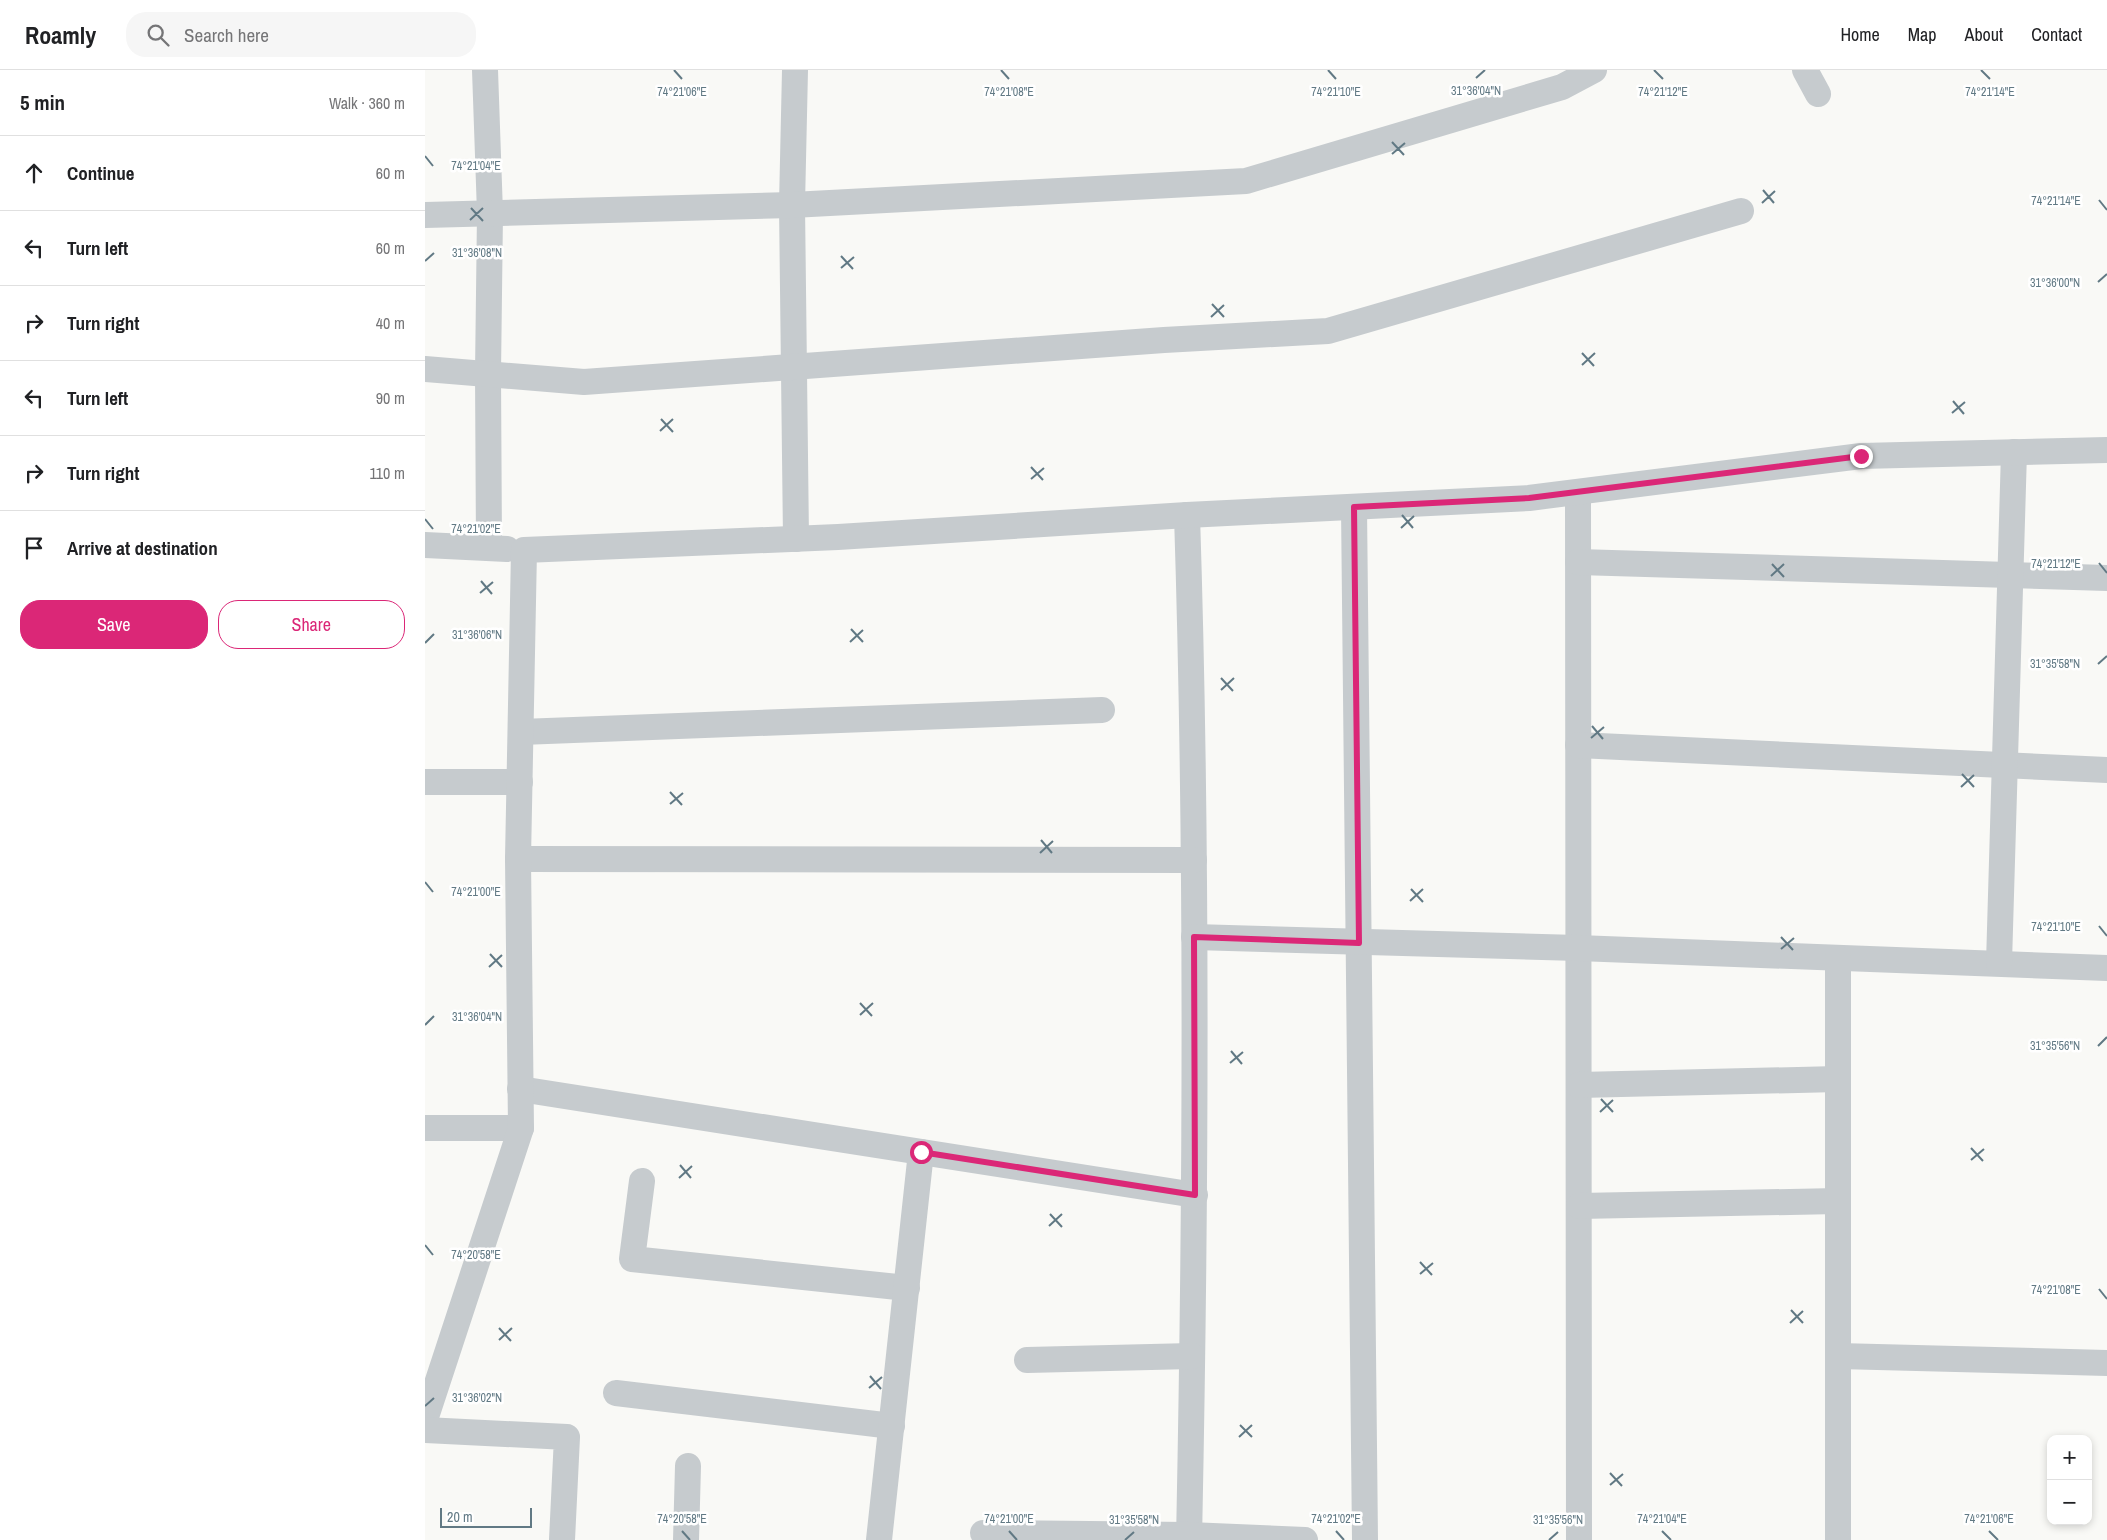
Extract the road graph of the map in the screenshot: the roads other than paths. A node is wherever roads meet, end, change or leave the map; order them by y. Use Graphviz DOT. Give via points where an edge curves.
graph roads {
  1 [pos="485,70"];
  2 [pos="795,70"];
  3 [pos="1594,70"];
  4 [pos="1805,70"];
  5 [pos="1818,94"];
  6 [pos="792,204"];
  7 [pos="1741,211"];
  8 [pos="490,213"];
  9 [pos="425,215"];
  10 [pos="794,366"];
  11 [pos="425,369"];
  12 [pos="488,374"];
  13 [pos="2107,450"];
  14 [pos="2014,452"];
  15 [pos="1578,493"];
  16 [pos="1354,507"];
  17 [pos="1187,515"];
  18 [pos="796,539"];
  19 [pos="425,545"];
  20 [pos="489,548"];
  21 [pos="524,550"];
  22 [pos="1578,562"];
  23 [pos="2011,575"];
  24 [pos="2107,578"];
  25 [pos="1102,710"];
  26 [pos="521,732"];
  27 [pos="1578,744"];
  28 [pos="2005,766"];
  29 [pos="2107,770"];
  30 [pos="425,782"];
  31 [pos="519,782"];
  32 [pos="518,859"];
  33 [pos="1194,860"];
  34 [pos="1194,937"];
  35 [pos="1359,943"];
  36 [pos="1579,948"];
  37 [pos="1838,958"];
  38 [pos="1999,963"];
  39 [pos="2107,968"];
  40 [pos="1838,1079"];
  41 [pos="1579,1085"];
  42 [pos="520,1089"];
  43 [pos="425,1128"];
  44 [pos="521,1128"];
  45 [pos="921,1152"];
  46 [pos="642,1181"];
  47 [pos="1195,1195"];
  48 [pos="1838,1201"];
  49 [pos="1579,1206"];
  50 [pos="907,1288"];
  51 [pos="1192,1356"];
  52 [pos="1838,1356"];
  53 [pos="1027,1360"];
  54 [pos="2107,1363"];
  55 [pos="616,1393"];
  56 [pos="425,1420"];
  57 [pos="891,1426"];
  58 [pos="425,1430"];
  59 [pos="688,1466"];
  60 [pos="983,1533"];
  61 [pos="1189,1537"];
  62 [pos="562,1540"];
  63 [pos="686,1540"];
  64 [pos="879,1540"];
  65 [pos="1305,1540"];
  66 [pos="1365,1540"];
  67 [pos="1579,1540"];
  68 [pos="1838,1540"];
  1 -- 8 [label="street"];
  2 -- 6 [label="street"];
  3 -- 6 [label="street" via="1562,87 1246,181"];
  4 -- 5 [label="street"];
  6 -- 8 [label="street"];
  6 -- 10 [label="street"];
  7 -- 10 [label="street" via="1328,331"];
  8 -- 9 [label="street"];
  8 -- 12 [label="street"];
  10 -- 12 [label="street" via="584,382"];
  10 -- 18 [label="street"];
  11 -- 12 [label="street"];
  12 -- 20 [label="street"];
  13 -- 14 [label="street"];
  14 -- 15 [label="street" via="1861,456"];
  14 -- 23 [label="street"];
  15 -- 16 [label="street"];
  15 -- 22 [label="street"];
  16 -- 17 [label="street"];
  16 -- 35 [label="street"];
  17 -- 18 [label="street"];
  17 -- 33 [label="street"];
  18 -- 21 [label="street"];
  19 -- 20 [label="street"];
  20 -- 21 [label="street"];
  21 -- 26 [label="street"];
  22 -- 23 [label="street"];
  22 -- 27 [label="street"];
  23 -- 24 [label="street"];
  23 -- 28 [label="street"];
  25 -- 26 [label="street"];
  26 -- 31 [label="street"];
  27 -- 28 [label="street"];
  27 -- 36 [label="street"];
  28 -- 29 [label="street"];
  28 -- 38 [label="street"];
  30 -- 31 [label="street"];
  31 -- 32 [label="street"];
  32 -- 33 [label="street"];
  32 -- 42 [label="street"];
  33 -- 34 [label="street"];
  34 -- 35 [label="street"];
  34 -- 47 [label="street"];
  35 -- 36 [label="street"];
  35 -- 66 [label="street"];
  36 -- 37 [label="street"];
  36 -- 41 [label="street"];
  37 -- 38 [label="street"];
  37 -- 40 [label="street"];
  38 -- 39 [label="street"];
  40 -- 41 [label="street"];
  40 -- 48 [label="street"];
  41 -- 49 [label="street"];
  42 -- 44 [label="street"];
  42 -- 45 [label="street"];
  43 -- 44 [label="street"];
  44 -- 56 [label="street"];
  45 -- 47 [label="street"];
  45 -- 50 [label="street"];
  46 -- 50 [label="street" via="632,1259"];
  47 -- 51 [label="street"];
  48 -- 49 [label="street"];
  48 -- 52 [label="street"];
  49 -- 67 [label="street"];
  50 -- 57 [label="street"];
  51 -- 53 [label="street"];
  51 -- 61 [label="street"];
  52 -- 54 [label="street"];
  52 -- 68 [label="street"];
  55 -- 57 [label="street"];
  57 -- 64 [label="street"];
  58 -- 62 [label="street" via="567,1437"];
  59 -- 63 [label="street"];
  60 -- 61 [label="street"];
  61 -- 65 [label="street"];
}
